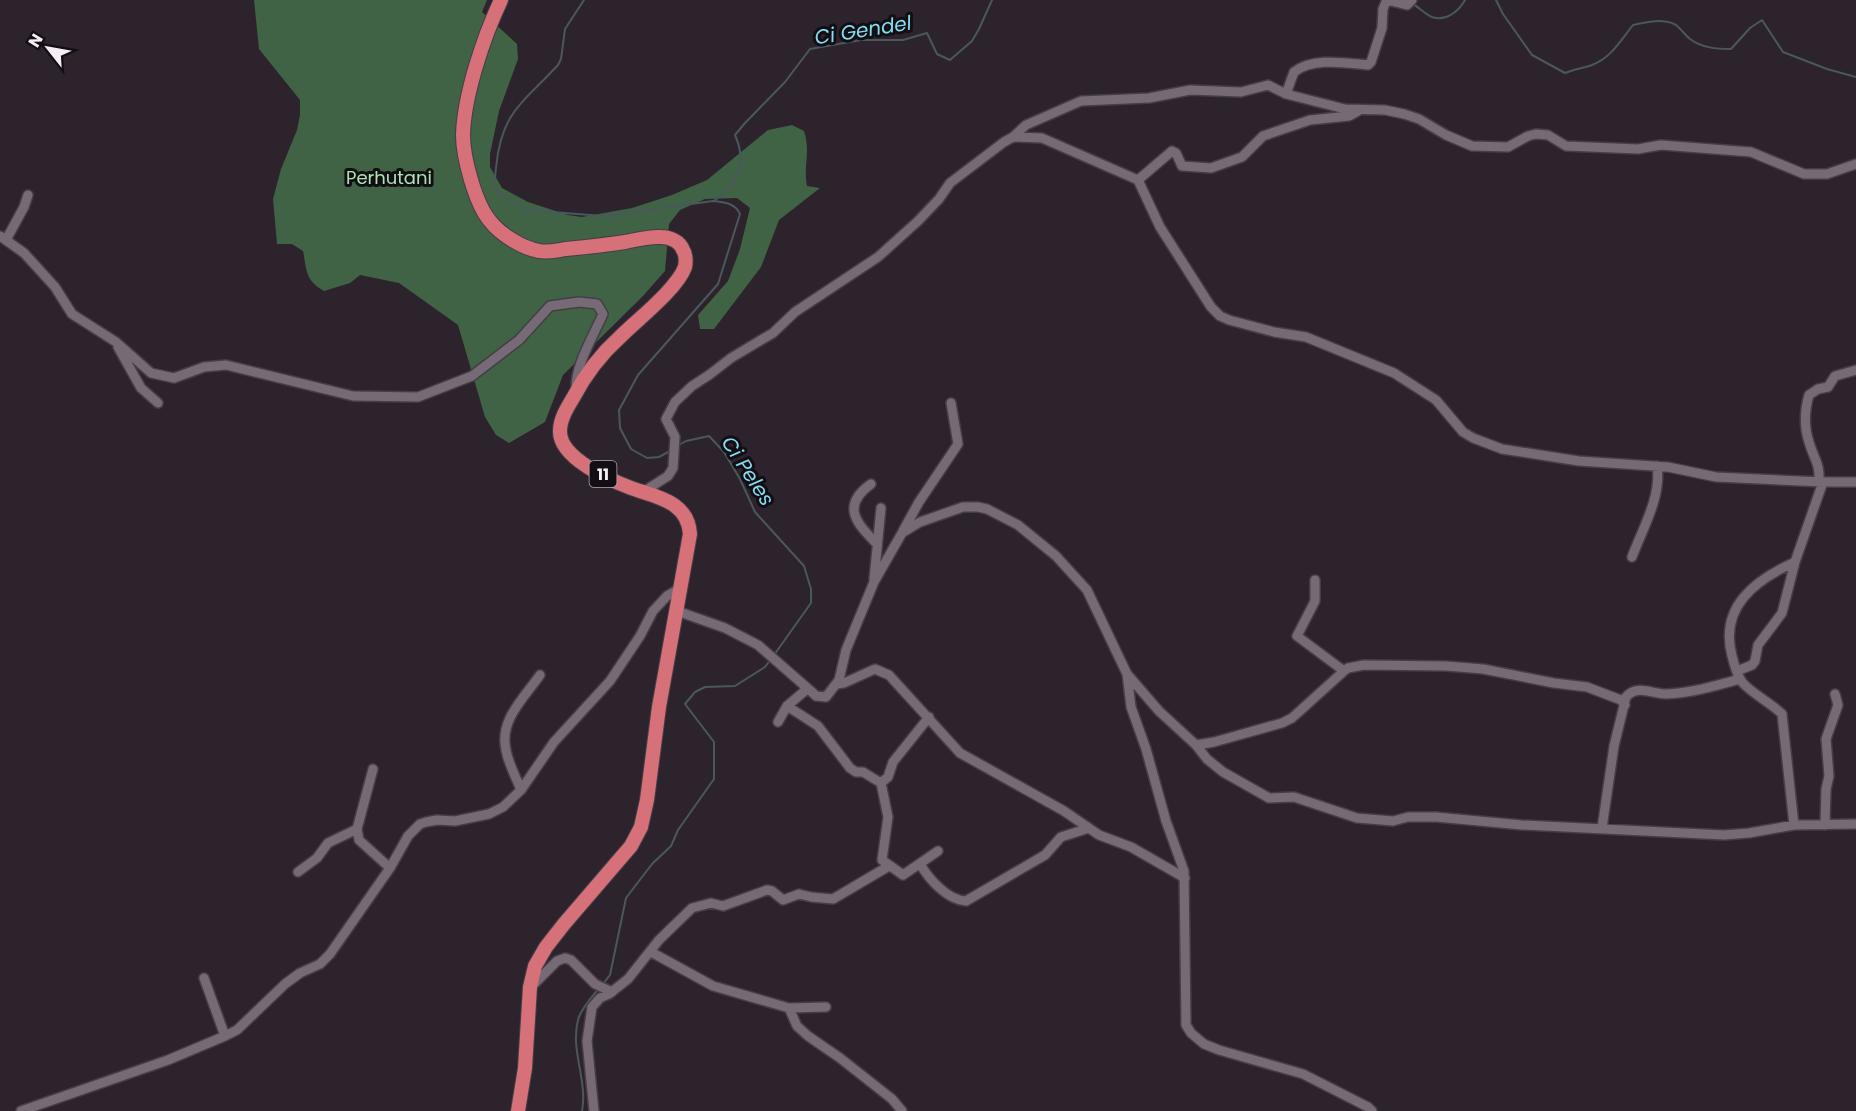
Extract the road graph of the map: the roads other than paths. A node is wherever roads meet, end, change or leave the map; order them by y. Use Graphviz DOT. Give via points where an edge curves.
graph roads {
  1 [pos="501,0"];
  2 [pos="1411,2"];
  3 [pos="1286,94"];
  4 [pos="1360,110"];
  5 [pos="1013,137"];
  6 [pos="1856,164"];
  7 [pos="1138,180"];
  8 [pos="28,195"];
  9 [pos="3,238"];
  10 [pos="116,342"];
  11 [pos="1856,370"];
  12 [pos="577,391"];
  13 [pos="158,403"];
  14 [pos="951,403"];
  15 [pos="1657,466"];
  16 [pos="1821,482"];
  17 [pos="1856,482"];
  18 [pos="871,484"];
  19 [pos="643,492"];
  20 [pos="881,508"];
  21 [pos="902,533"];
  22 [pos="877,544"];
  23 [pos="1632,557"];
  24 [pos="1794,562"];
  25 [pos="1315,580"];
  26 [pos="874,582"];
  27 [pos="681,588"];
  28 [pos="668,596"];
  29 [pos="676,616"];
  30 [pos="1344,671"];
  31 [pos="1127,674"];
  32 [pos="540,675"];
  33 [pos="1738,675"];
  34 [pos="837,684"];
  35 [pos="807,688"];
  36 [pos="1835,694"];
  37 [pos="1624,705"];
  38 [pos="787,706"];
  39 [pos="929,717"];
  40 [pos="778,722"];
  41 [pos="1196,745"];
  42 [pos="373,769"];
  43 [pos="881,783"];
  44 [pos="521,790"];
  45 [pos="1856,824"];
  46 [pos="1794,825"];
  47 [pos="1825,825"];
  48 [pos="1089,828"];
  49 [pos="1602,828"];
  50 [pos="357,829"];
  51 [pos="938,851"];
  52 [pos="920,864"];
  53 [pos="889,866"];
  54 [pos="390,868"];
  55 [pos="298,872"];
  56 [pos="1185,878"];
  57 [pos="651,952"];
  58 [pos="204,978"];
  59 [pos="530,987"];
  60 [pos="605,989"];
  61 [pos="826,1007"];
  62 [pos="789,1008"];
  63 [pos="225,1036"];
  64 [pos="21,1111"];
  65 [pos="518,1111"];
  66 [pos="594,1111"];
  67 [pos="902,1111"];
  68 [pos="1372,1111"];
  1 -- 12 [label="highway, 11" via="478,60 463,134 472,179 490,221 521,244 538,251 661,237 676,242 685,255 684,268 675,281 617,339"];
  2 -- 3 [label="street" via="1386,2 1371,62 1307,65 1294,72"];
  3 -- 4 [label="street"];
  3 -- 5 [label="street" via="1268,85 1241,92 1190,90 1149,98 1083,101 1026,125"];
  4 -- 6 [label="street" via="1404,114 1472,146 1508,147 1536,134 1548,135 1566,146 1661,146 1751,152 1804,174 1827,174"];
  4 -- 7 [label="street" via="1349,116 1310,120 1263,136 1242,157 1207,169 1182,166 1172,151"];
  5 -- 7 [label="street" via="1047,140"];
  5 -- 19 [label="street" via="950,183 923,216 878,257 684,392 666,419 675,437 673,468 668,476"];
  7 -- 15 [label="street" via="1160,227 1211,307 1229,321 1306,337 1394,373 1436,400 1463,432 1502,449 1579,461"];
  8 -- 9 [label="street" via="20,216"];
  9 -- 10 [label="street" via="24,253 55,287 72,314"];
  10 -- 12 [label="street" via="147,370 174,378 204,367 226,365 353,396 417,397 472,376 519,340 550,306 597,304 603,314 580,367"];
  10 -- 13 [label="street" via="141,388"];
  11 -- 16 [label="street" via="1835,376 1828,387 1809,395 1807,438"];
  12 -- 19 [label="highway, 11" via="561,423 565,447 576,460"];
  14 -- 21 [label="street" via="958,444"];
  15 -- 16 [label="street" via="1716,477"];
  15 -- 23 [label="street" via="1655,494"];
  16 -- 17 [label="street"];
  16 -- 24 [label="street"];
  18 -- 22 [label="street" via="855,504 854,517"];
  19 -- 27 [label="highway, 11" via="673,503 687,520 690,534"];
  20 -- 22 [label="street"];
  21 -- 26 [label="street"];
  21 -- 31 [label="street" via="920,522 963,507 987,509 1018,525 1056,556 1087,590"];
  22 -- 26 [label="street"];
  24 -- 33 [label="street" via="1782,613 1755,648 1755,661"];
  24 -- 33 [label="street" via="1757,582 1738,605 1728,641"];
  25 -- 30 [label="street" via="1315,601 1297,636"];
  26 -- 34 [label="street" via="846,650"];
  27 -- 28 [label="street"];
  27 -- 29 [label="highway, 11"];
  28 -- 29 [label="street" via="669,607"];
  28 -- 44 [label="street" via="653,611 610,681 555,742"];
  29 -- 35 [label="street" via="725,628 758,645"];
  29 -- 59 [label="highway, 11" via="641,827 631,846 546,947 535,966"];
  30 -- 37 [label="street" via="1364,665 1483,669 1587,687 1621,700"];
  30 -- 41 [label="street" via="1282,723"];
  31 -- 41 [label="street"];
  31 -- 56 [label="street" via="1131,706"];
  32 -- 44 [label="street" via="505,727 506,749"];
  33 -- 37 [label="street" via="1692,692 1632,690"];
  33 -- 46 [label="street" via="1782,714"];
  34 -- 35 [label="street" via="826,697 816,696"];
  34 -- 39 [label="street" via="875,669 889,675"];
  35 -- 38 [label="street"];
  36 -- 47 [label="street" via="1837,708 1826,739 1829,776"];
  37 -- 49 [label="street"];
  38 -- 40 [label="street"];
  38 -- 43 [label="street" via="818,726 853,770"];
  39 -- 43 [label="street"];
  39 -- 48 [label="street" via="960,753"];
  41 -- 49 [label="street" via="1215,766 1269,798 1294,797 1357,818 1393,821 1436,817"];
  42 -- 50 [label="street"];
  43 -- 53 [label="street" via="888,818 882,860"];
  44 -- 54 [label="street" via="504,807 489,814 420,824 408,836"];
  45 -- 47 [label="street"];
  46 -- 47 [label="street"];
  46 -- 49 [label="street" via="1724,835"];
  48 -- 52 [label="street" via="1061,837 1045,855 966,901 946,893"];
  48 -- 56 [label="street" via="1138,850"];
  50 -- 54 [label="street" via="359,840"];
  50 -- 55 [label="street" via="328,843 317,858"];
  51 -- 52 [label="street"];
  52 -- 53 [label="street" via="903,874"];
  53 -- 57 [label="street" via="831,899 799,894 783,900 767,890 723,906 711,903 692,908"];
  54 -- 63 [label="street" via="330,954 285,984 237,1030"];
  56 -- 68 [label="street" via="1185,1014 1191,1034 1219,1050 1303,1074"];
  57 -- 60 [label="street" via="628,979"];
  57 -- 62 [label="street" via="713,986"];
  58 -- 63 [label="street"];
  59 -- 60 [label="street" via="565,958"];
  59 -- 65 [label="highway, 11"];
  60 -- 66 [label="street" via="592,1007 587,1041"];
  61 -- 62 [label="street"];
  62 -- 67 [label="street" via="796,1026 892,1099"];
  63 -- 64 [label="street"];
}
